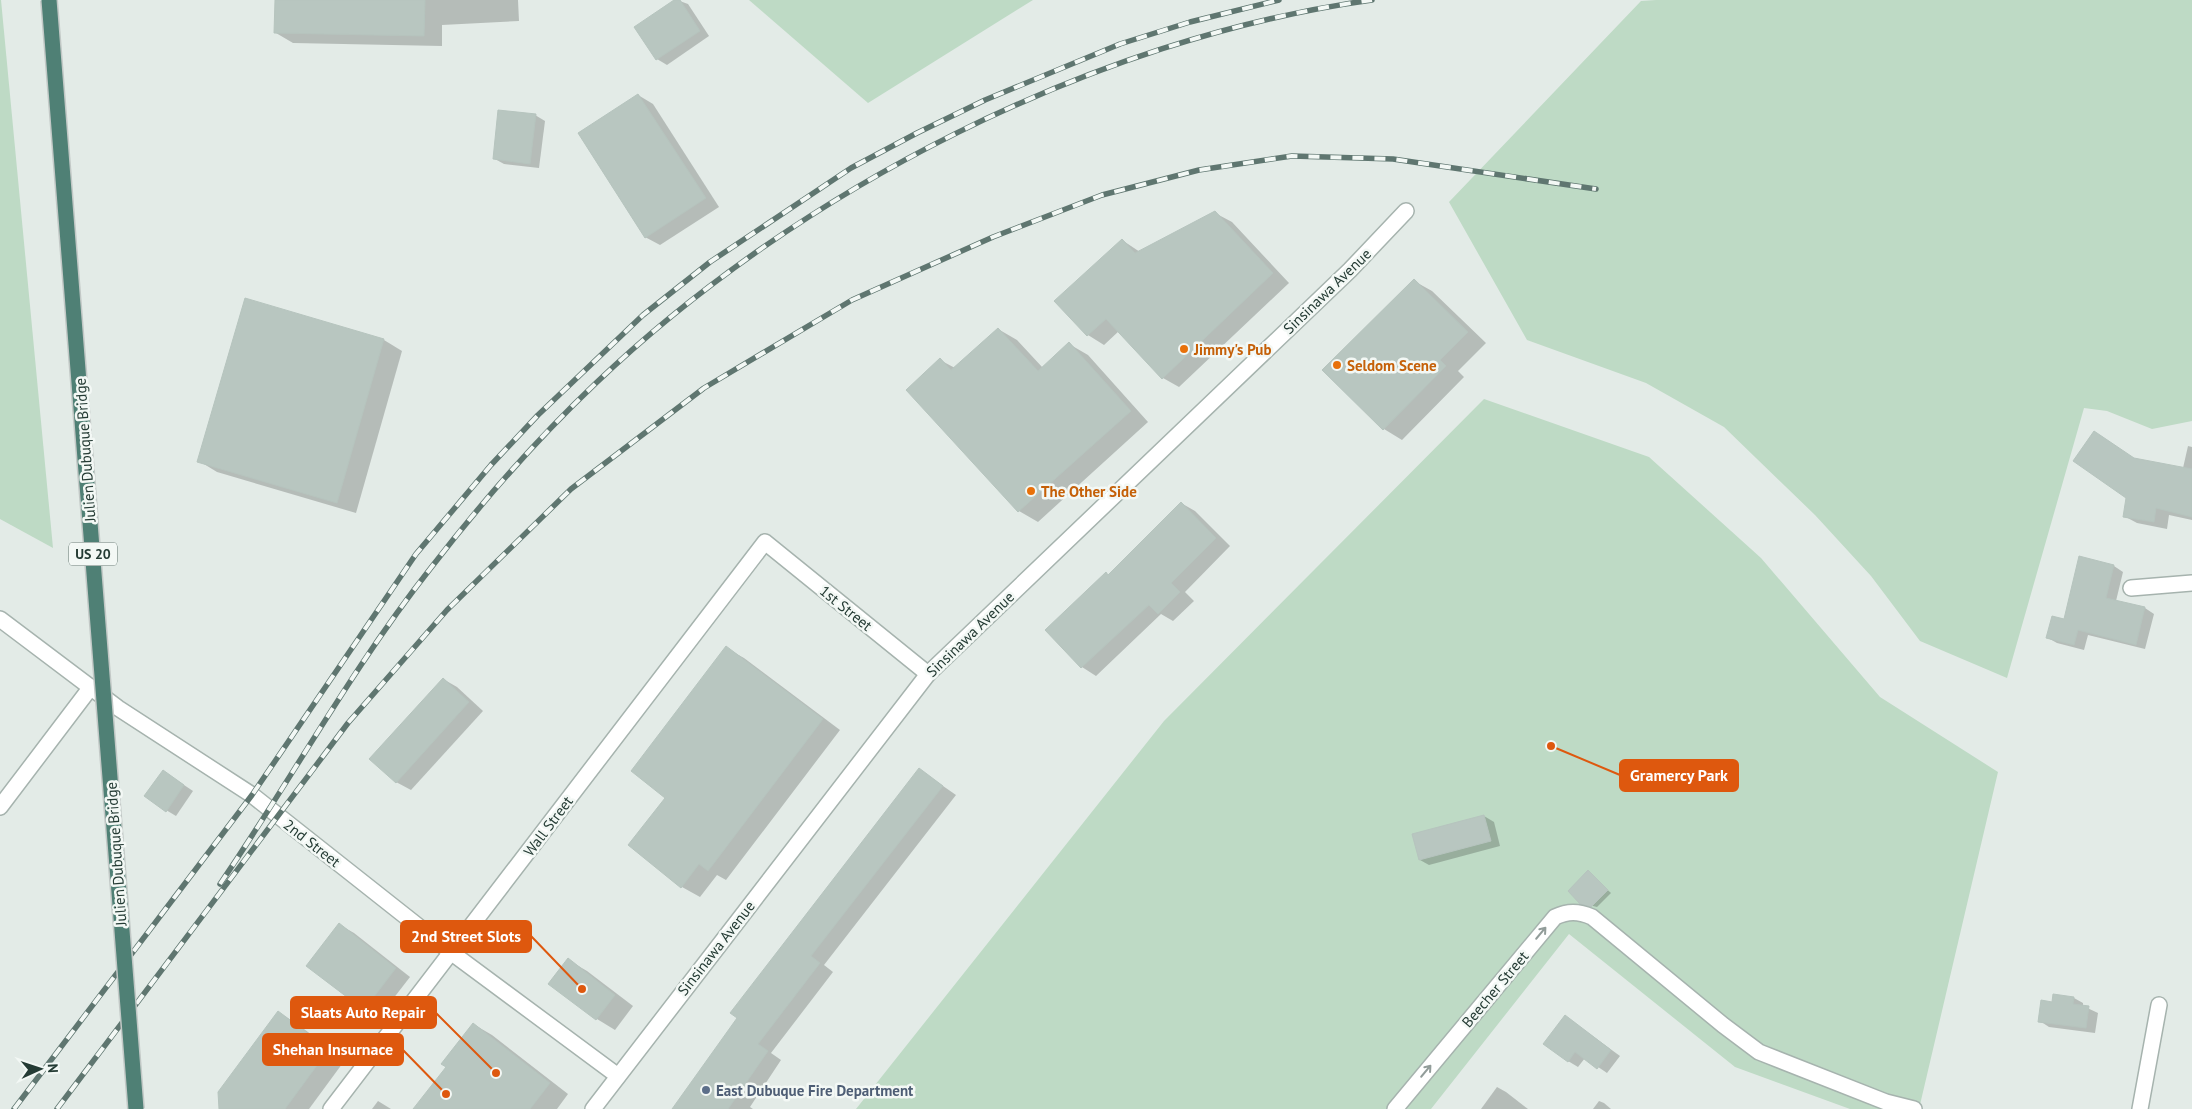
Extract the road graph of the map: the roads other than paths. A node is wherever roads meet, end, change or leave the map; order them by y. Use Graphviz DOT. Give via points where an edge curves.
graph roads {
  1 [pos="50,0"];
  2 [pos="1406,211"];
  3 [pos="765,542"];
  4 [pos="2192,583"];
  5 [pos="2131,588"];
  6 [pos="0,619"];
  7 [pos="928,674"];
  8 [pos="91,687"];
  9 [pos="0,807"];
  10 [pos="452,953"];
  11 [pos="2159,1006"];
  12 [pos="618,1076"];
  13 [pos="136,1109"];
  14 [pos="331,1109"];
  15 [pos="593,1109"];
  16 [pos="1395,1109"];
  17 [pos="1914,1109"];
  18 [pos="2140,1109"];
  1 -- 13 [label="highway, Julien Dubuque Bridge / US 20, bridge"];
  2 -- 7 [label="street, Sinsinawa Avenue" via="1350,270"];
  3 -- 7 [label="street, 1st Street"];
  3 -- 10 [label="street, Wall Street"];
  4 -- 5 [label="street"];
  6 -- 8 [label="street, 2nd Street"];
  7 -- 12 [label="street, Sinsinawa Avenue"];
  8 -- 9 [label="street"];
  8 -- 10 [label="street, 2nd Street" via="252,795"];
  10 -- 12 [label="street, 2nd Street"];
  10 -- 14 [label="street, Wall Street"];
  11 -- 18 [label="street"];
  12 -- 15 [label="street, Sinsinawa Avenue"];
  16 -- 17 [label="street, Beecher Street, one-way" via="1555,917 1566,912 1592,917 1612,931 1759,1052 1886,1102"];
}
